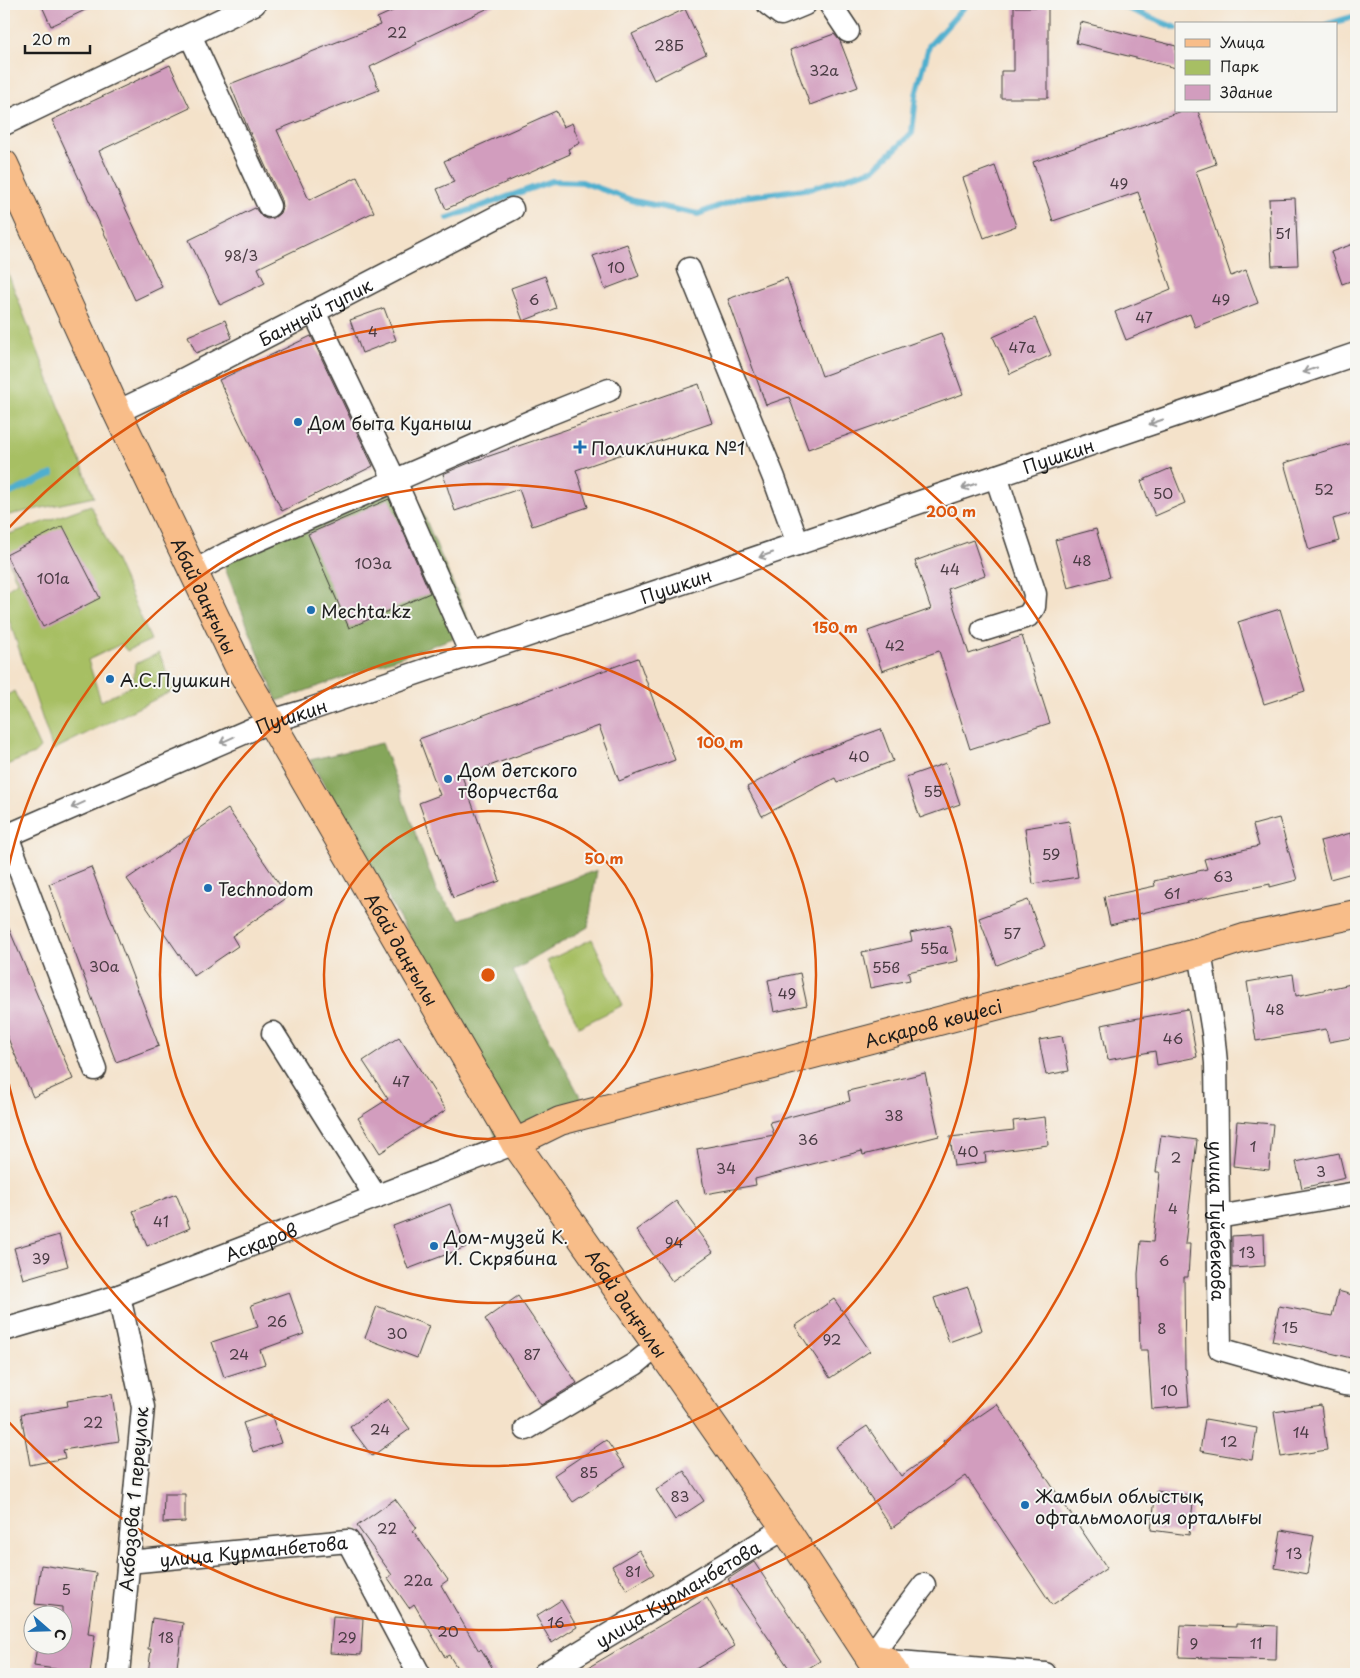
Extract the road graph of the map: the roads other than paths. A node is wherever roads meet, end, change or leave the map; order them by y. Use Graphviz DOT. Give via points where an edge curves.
graph roads {
  1 [pos="254,4"];
  2 [pos="768,4"];
  3 [pos="805,4"];
  4 [pos="830,4"];
  5 [pos="848,31"];
  6 [pos="190,35"];
  7 [pos="4,124"];
  8 [pos="4,164"];
  9 [pos="269,206"];
  10 [pos="512,209"];
  11 [pos="689,269"];
  12 [pos="314,312"];
  13 [pos="1356,354"];
  14 [pos="609,390"];
  15 [pos="117,412"];
  16 [pos="996,476"];
  17 [pos="394,481"];
  18 [pos="798,544"];
  19 [pos="193,572"];
  20 [pos="983,630"];
  21 [pos="471,654"];
  22 [pos="271,721"];
  23 [pos="6,837"];
  24 [pos="1356,914"];
  25 [pos="1200,952"];
  26 [pos="273,1033"];
  27 [pos="95,1069"];
  28 [pos="515,1143"];
  29 [pos="1356,1192"];
  30 [pos="376,1197"];
  31 [pos="1218,1217"];
  32 [pos="119,1296"];
  33 [pos="4,1330"];
  34 [pos="657,1346"];
  35 [pos="1356,1386"];
  36 [pos="526,1429"];
  37 [pos="785,1528"];
  38 [pos="128,1562"];
  39 [pos="924,1585"];
  40 [pos="884,1664"];
  41 [pos="118,1674"];
  42 [pos="419,1674"];
  43 [pos="544,1674"];
  44 [pos="1045,1674"];
  1 -- 6 [label="street"];
  2 -- 3 [label="street" via="781,14"];
  4 -- 5 [label="street"];
  6 -- 7 [label="street"];
  6 -- 9 [label="street"];
  8 -- 15 [label="main road, Абай даңғылы"];
  10 -- 12 [label="street, Банный тупик"];
  11 -- 18 [label="street"];
  12 -- 15 [label="street, Банный тупик"];
  12 -- 17 [label="street"];
  13 -- 16 [label="street, Пушкин, one-way"];
  14 -- 17 [label="street"];
  15 -- 19 [label="main road, Абай даңғылы"];
  16 -- 18 [label="street, Пушкин, one-way"];
  16 -- 20 [label="street" via="1035,594 1034,607 1028,616"];
  17 -- 19 [label="street" via="228,553"];
  17 -- 21 [label="street"];
  18 -- 21 [label="street, Пушкин, one-way"];
  19 -- 22 [label="main road, Абай даңғылы" via="238,666"];
  21 -- 22 [label="street, Пушкин"];
  22 -- 23 [label="street, Пушкин, one-way"];
  22 -- 28 [label="main road, Абай даңғылы"];
  23 -- 27 [label="street"];
  24 -- 25 [label="main road, Асқаров көшесі" via="1244,938"];
  25 -- 28 [label="main road, Асқаров көшесі" via="560,1121"];
  25 -- 31 [label="street, улица Туйебекова" via="1216,1063"];
  26 -- 30 [label="street"];
  28 -- 30 [label="street, Асқаров"];
  28 -- 34 [label="main road, Абай даңғылы"];
  29 -- 31 [label="street"];
  30 -- 32 [label="street, Асқаров"];
  31 -- 35 [label="street, улица Туйебекова" via="1220,1349"];
  32 -- 33 [label="street, Асқаров"];
  32 -- 38 [label="street, Акбозова 1 переулок" via="143,1407"];
  34 -- 36 [label="street" via="635,1364"];
  34 -- 37 [label="main road, Абай даңғылы"];
  37 -- 40 [label="main road, Абай даңғылы"];
  37 -- 43 [label="street, улица Курманбетова"];
  38 -- 41 [label="street, Акбозова 1 переулок"];
  38 -- 42 [label="street, улица Курманбетова" via="348,1541"];
  39 -- 40 [label="street" via="895,1623"];
  40 -- 44 [label="street"];
}
